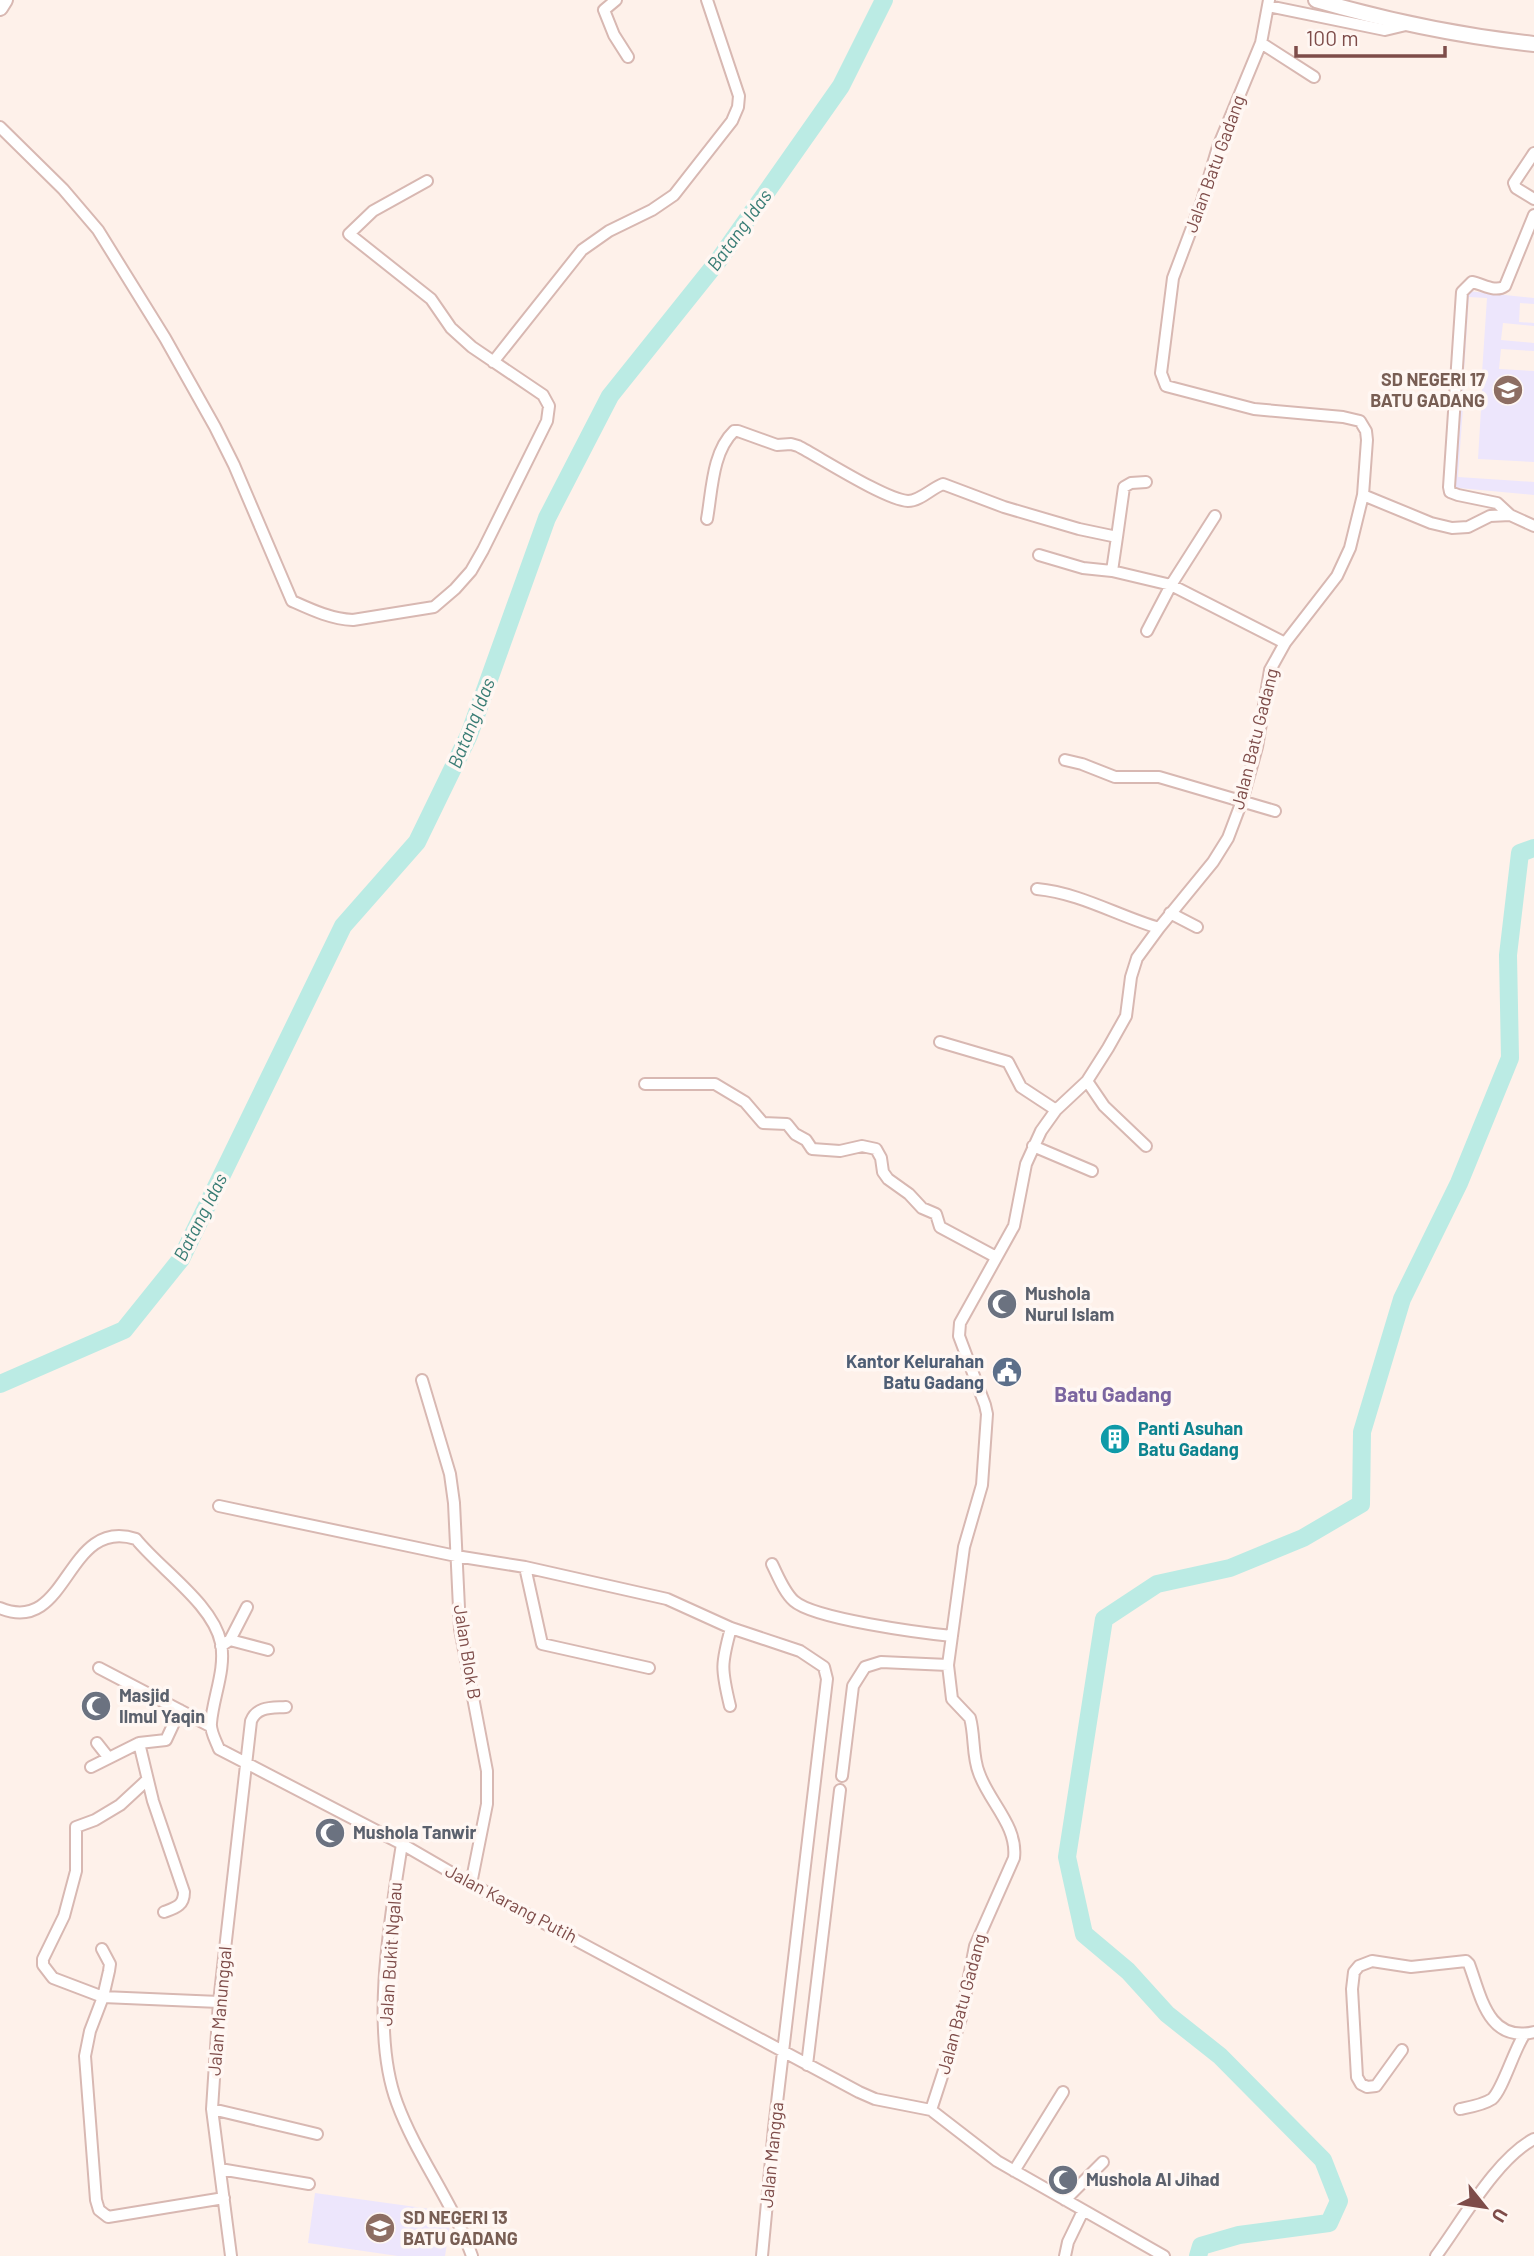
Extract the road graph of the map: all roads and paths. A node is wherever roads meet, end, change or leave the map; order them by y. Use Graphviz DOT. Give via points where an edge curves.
graph roads {
  1 [pos="5,0"];
  2 [pos="616,0"];
  3 [pos="707,0"];
  4 [pos="1316,0"];
  5 [pos="1269,3"];
  6 [pos="0,8"];
  7 [pos="1409,24"];
  8 [pos="1261,43"];
  9 [pos="1534,44"];
  10 [pos="628,57"];
  11 [pos="1314,77"];
  12 [pos="0,127"];
  13 [pos="1534,153"];
  14 [pos="427,181"];
  15 [pos="1534,199"];
  16 [pos="1534,215"];
  17 [pos="493,362"];
  18 [pos="1146,482"];
  19 [pos="1363,495"];
  20 [pos="1510,515"];
  21 [pos="1215,516"];
  22 [pos="707,519"];
  23 [pos="1534,526"];
  24 [pos="1117,537"];
  25 [pos="1039,555"];
  26 [pos="1112,571"];
  27 [pos="1171,585"];
  28 [pos="1147,631"];
  29 [pos="1285,643"];
  30 [pos="1065,760"];
  31 [pos="1242,801"];
  32 [pos="1275,811"];
  33 [pos="1037,889"];
  34 [pos="1170,913"];
  35 [pos="1196,927"];
  36 [pos="1159,928"];
  37 [pos="940,1042"];
  38 [pos="1087,1081"];
  39 [pos="645,1084"];
  40 [pos="1056,1110"];
  41 [pos="1033,1146"];
  42 [pos="1146,1146"];
  43 [pos="1092,1171"];
  44 [pos="996,1257"];
  45 [pos="422,1380"];
  46 [pos="219,1506"];
  47 [pos="456,1556"];
  48 [pos="772,1564"];
  49 [pos="525,1567"];
  50 [pos="247,1607"];
  51 [pos="0,1608"];
  52 [pos="731,1628"];
  53 [pos="952,1636"];
  54 [pos="226,1643"];
  55 [pos="268,1650"];
  56 [pos="948,1665"];
  57 [pos="99,1668"];
  58 [pos="649,1668"];
  59 [pos="730,1706"];
  60 [pos="286,1707"];
  61 [pos="180,1710"];
  62 [pos="210,1726"];
  63 [pos="97,1743"];
  64 [pos="139,1743"];
  65 [pos="108,1757"];
  66 [pos="247,1765"];
  67 [pos="90,1767"];
  68 [pos="842,1776"];
  69 [pos="147,1780"];
  70 [pos="840,1790"];
  71 [pos="402,1844"];
  72 [pos="471,1884"];
  73 [pos="164,1912"];
  74 [pos="102,1949"];
  75 [pos="103,1997"];
  76 [pos="219,2002"];
  77 [pos="1529,2034"];
  78 [pos="1402,2050"];
  79 [pos="783,2053"];
  80 [pos="807,2065"];
  81 [pos="1063,2092"];
  82 [pos="212,2109"];
  83 [pos="1460,2109"];
  84 [pos="931,2110"];
  85 [pos="317,2134"];
  86 [pos="1534,2139"];
  87 [pos="1103,2162"];
  88 [pos="220,2169"];
  89 [pos="1014,2171"];
  90 [pos="309,2184"];
  91 [pos="224,2199"];
  92 [pos="1065,2200"];
  93 [pos="1083,2211"];
  94 [pos="1161,2255"];
  95 [pos="231,2256"];
  96 [pos="472,2256"];
  97 [pos="762,2256"];
  98 [pos="1065,2256"];
  99 [pos="1436,2256"];
  1 -- 6 [label="street"];
  2 -- 10 [label="street" via="604,10"];
  3 -- 17 [label="street" via="739,96 732,121 674,195 609,231 573,259"];
  4 -- 7 [label="street"];
  5 -- 7 [label="street" via="1385,30"];
  5 -- 8 [label="street, Jalan Batu Gadang"];
  7 -- 9 [label="street"];
  8 -- 11 [label="street"];
  8 -- 19 [label="street, Jalan Batu Gadang" via="1217,147 1173,278 1162,380 1166,386 1238,406 1360,421 1367,440"];
  12 -- 17 [label="street" via="98,230 165,338 234,466 292,601 326,616 353,620 434,607 471,571 547,421 549,406 543,395"];
  13 -- 15 [label="street" via="1514,183"];
  14 -- 17 [label="street" via="373,211 349,234 431,299 451,328"];
  16 -- 20 [label="street" via="1505,286 1495,289 1472,282 1461,297 1450,490 1497,503"];
  18 -- 24 [label="street" via="1124,487"];
  19 -- 20 [label="street" via="1452,528"];
  19 -- 29 [label="street, Jalan Batu Gadang" via="1352,541 1337,576"];
  20 -- 23 [label="street"];
  21 -- 27 [label="street"];
  22 -- 24 [label="street" via="714,468 733,431 798,446 904,500 943,485 1004,507"];
  24 -- 26 [label="street"];
  25 -- 26 [label="street"];
  26 -- 27 [label="street"];
  27 -- 28 [label="street"];
  27 -- 29 [label="street"];
  29 -- 31 [label="street, Jalan Batu Gadang" via="1270,670"];
  30 -- 31 [label="street" via="1115,777 1159,777"];
  31 -- 32 [label="street"];
  31 -- 34 [label="street, Jalan Batu Gadang" via="1222,850"];
  33 -- 36 [label="street" via="1065,892"];
  34 -- 35 [label="street"];
  34 -- 36 [label="street, Jalan Batu Gadang"];
  36 -- 38 [label="street, Jalan Batu Gadang" via="1137,958 1123,1023"];
  37 -- 40 [label="street" via="1007,1062 1021,1087"];
  38 -- 40 [label="street, Jalan Batu Gadang"];
  38 -- 42 [label="street" via="1104,1106"];
  39 -- 44 [label="street" via="715,1084 745,1102 763,1123 787,1124 813,1149 872,1147 879,1153 885,1175 922,1208 936,1214 940,1227"];
  40 -- 41 [label="street, Jalan Batu Gadang"];
  41 -- 43 [label="street"];
  41 -- 44 [label="street, Jalan Batu Gadang" via="1017,1218"];
  44 -- 53 [label="street, Jalan Batu Gadang" via="959,1330 985,1405 987,1425 982,1485 964,1547"];
  45 -- 47 [label="street, Jalan Blok B" via="450,1474"];
  46 -- 47 [label="street"];
  47 -- 49 [label="street"];
  47 -- 72 [label="street, Jalan Blok B" via="460,1629 488,1790"];
  48 -- 53 [label="street" via="788,1595 803,1607 908,1632"];
  49 -- 52 [label="street" via="667,1599"];
  49 -- 58 [label="street" via="542,1644"];
  50 -- 54 [label="street"];
  51 -- 54 [label="street" via="36,1611 82,1556 104,1538 123,1535 136,1539 201,1607"];
  52 -- 59 [label="street" via="722,1664"];
  52 -- 79 [label="street, Jalan Mangga" via="800,1651 818,1661 826,1672"];
  53 -- 56 [label="street, Jalan Batu Gadang"];
  54 -- 55 [label="street"];
  54 -- 62 [label="street"];
  56 -- 68 [label="street" via="881,1662 865,1667 853,1686"];
  56 -- 84 [label="street, Jalan Batu Gadang" via="952,1699 970,1718 979,1775 1012,1833 1015,1850 975,1945 958,2030"];
  57 -- 61 [label="street"];
  60 -- 66 [label="street, Jalan Manunggal" via="265,1708 253,1715"];
  61 -- 62 [label="street"];
  61 -- 64 [label="street" via="166,1740"];
  62 -- 66 [label="street, Jalan Karang Putih" via="219,1749"];
  63 -- 65 [label="street"];
  64 -- 65 [label="street"];
  64 -- 69 [label="street"];
  65 -- 67 [label="street"];
  66 -- 71 [label="street, Jalan Karang Putih"];
  66 -- 76 [label="street, Jalan Manunggal"];
  69 -- 73 [label="street" via="184,1892 179,1906"];
  69 -- 75 [label="street" via="120,1805 76,1827 76,1871 64,1916 43,1959 48,1974"];
  70 -- 80 [label="street"];
  71 -- 72 [label="street, Jalan Karang Putih"];
  71 -- 96 [label="street, Jalan Bukit Ngalau" via="390,1922 384,2017 388,2070 410,2134 457,2217"];
  72 -- 79 [label="street, Jalan Karang Putih"];
  74 -- 75 [label="street" via="110,1964"];
  75 -- 76 [label="street"];
  75 -- 91 [label="street" via="85,2056 99,2210 108,2217"];
  76 -- 82 [label="street, Jalan Manunggal"];
  77 -- 78 [label="street" via="1506,2031 1493,2021 1466,1961 1411,1967 1364,1963 1352,1979 1361,2084 1376,2086"];
  77 -- 83 [label="street" via="1515,2048 1497,2093 1484,2103"];
  79 -- 80 [label="street, Jalan Karang Putih"];
  79 -- 97 [label="street, Jalan Mangga"];
  80 -- 84 [label="street, Jalan Karang Putih" via="875,2099"];
  81 -- 89 [label="street"];
  82 -- 85 [label="street"];
  82 -- 88 [label="street, Jalan Manunggal"];
  84 -- 89 [label="street, Jalan Karang Putih"];
  86 -- 99 [label="street" via="1499,2169"];
  87 -- 92 [label="street"];
  88 -- 90 [label="street"];
  88 -- 91 [label="street, Jalan Manunggal"];
  89 -- 92 [label="street, Jalan Karang Putih"];
  91 -- 95 [label="street, Jalan Manunggal"];
  92 -- 93 [label="street, Jalan Karang Putih"];
  93 -- 94 [label="street, Jalan Karang Putih"];
  93 -- 98 [label="street"];
}
